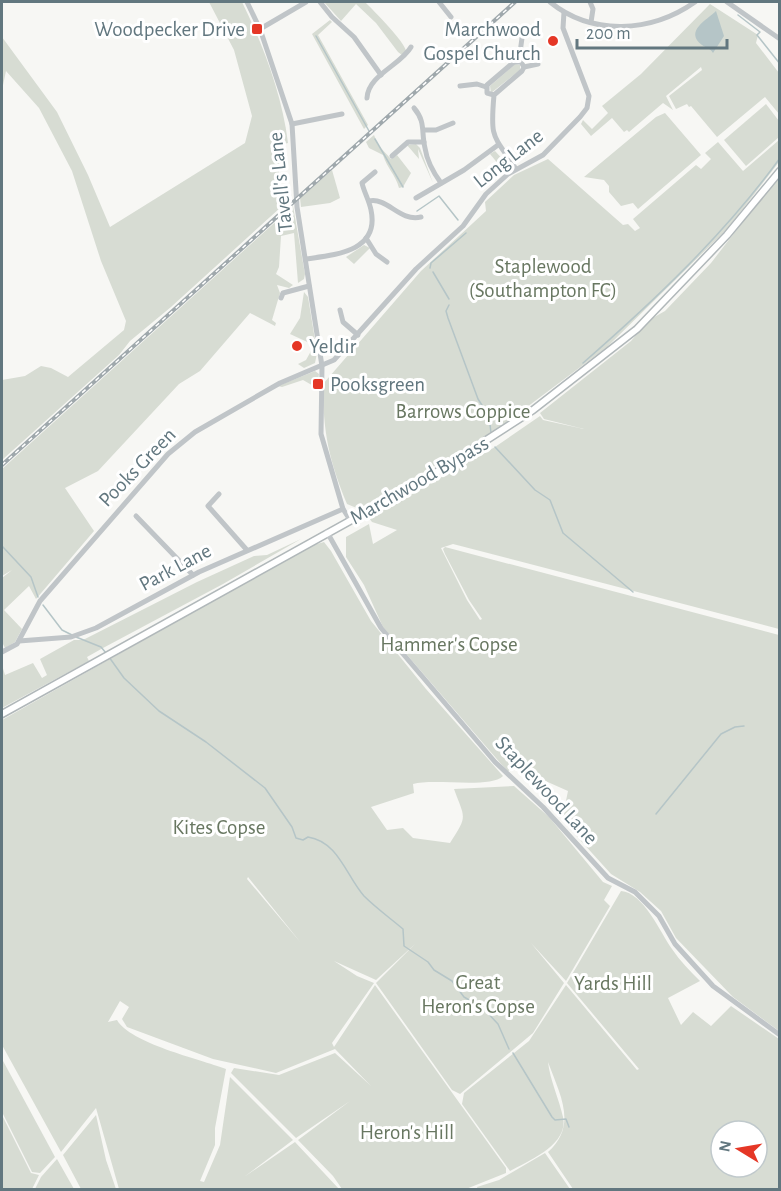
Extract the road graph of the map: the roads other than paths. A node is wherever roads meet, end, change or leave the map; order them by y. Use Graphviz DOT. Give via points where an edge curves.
graph roads {
  1 [pos="247,2"];
  2 [pos="306,2"];
  3 [pos="320,2"];
  4 [pos="439,2"];
  5 [pos="550,2"];
  6 [pos="590,2"];
  7 [pos="694,2"];
  8 [pos="727,2"];
  9 [pos="564,12"];
  10 [pos="452,18"];
  11 [pos="591,22"];
  12 [pos="532,27"];
  13 [pos="260,29"];
  14 [pos="780,39"];
  15 [pos="411,47"];
  16 [pos="519,60"];
  17 [pos="538,64"];
  18 [pos="524,67"];
  19 [pos="381,75"];
  20 [pos="459,86"];
  21 [pos="486,87"];
  22 [pos="495,95"];
  23 [pos="367,98"];
  24 [pos="414,108"];
  25 [pos="342,114"];
  26 [pos="453,123"];
  27 [pos="292,124"];
  28 [pos="425,130"];
  29 [pos="423,142"];
  30 [pos="498,145"];
  31 [pos="392,156"];
  32 [pos="516,169"];
  33 [pos="780,171"];
  34 [pos="375,172"];
  35 [pos="441,183"];
  36 [pos="416,198"];
  37 [pos="369,201"];
  38 [pos="421,217"];
  39 [pos="366,238"];
  40 [pos="306,259"];
  41 [pos="387,262"];
  42 [pos="309,286"];
  43 [pos="280,298"];
  44 [pos="340,310"];
  45 [pos="358,335"];
  46 [pos="322,366"];
  47 [pos="219,494"];
  48 [pos="343,508"];
  49 [pos="136,516"];
  50 [pos="350,520"];
  51 [pos="327,532"];
  52 [pos="246,549"];
  53 [pos="193,575"];
  54 [pos="19,641"];
  55 [pos="2,652"];
  56 [pos="2,714"];
  57 [pos="780,1035"];
  1 -- 13 [label="street, Tavell's Lane"];
  2 -- 13 [label="street"];
  3 -- 19 [label="street" via="354,37"];
  4 -- 10 [label="street"];
  5 -- 9 [label="street"];
  6 -- 11 [label="street"];
  7 -- 11 [label="street" via="662,18 631,26"];
  8 -- 14 [label="street"];
  9 -- 11 [label="street"];
  9 -- 32 [label="street, Long Lane" via="563,28 590,96 589,104 543,155"];
  12 -- 16 [label="street" via="522,38"];
  13 -- 27 [label="street, Tavell's Lane"];
  15 -- 19 [label="street"];
  16 -- 18 [label="street"];
  16 -- 21 [label="street"];
  17 -- 18 [label="street"];
  18 -- 22 [label="street"];
  19 -- 23 [label="street" via="368,90"];
  20 -- 21 [label="street"];
  21 -- 22 [label="street" via="487,93"];
  22 -- 30 [label="street" via="492,130"];
  24 -- 28 [label="street"];
  25 -- 27 [label="street"];
  26 -- 28 [label="street"];
  27 -- 40 [label="street, Tavell's Lane" via="296,199"];
  28 -- 29 [label="street"];
  29 -- 31 [label="street" via="408,142"];
  29 -- 35 [label="street" via="429,164"];
  30 -- 32 [label="street"];
  30 -- 35 [label="street"];
  32 -- 45 [label="street, Long Lane" via="486,194 463,226 416,269"];
  33 -- 50 [label="main road, Marchwood Bypass" via="727,235 637,329 533,410 482,444"];
  34 -- 37 [label="street" via="362,183"];
  35 -- 36 [label="street"];
  37 -- 38 [label="street" via="377,200 403,216"];
  37 -- 39 [label="street" via="372,221"];
  39 -- 40 [label="street" via="349,252"];
  39 -- 41 [label="street" via="376,254"];
  40 -- 42 [label="street, Tavell's Lane"];
  42 -- 43 [label="street" via="286,292"];
  42 -- 46 [label="street, Tavell's Lane"];
  44 -- 45 [label="street" via="343,322"];
  45 -- 46 [label="street, Long Lane" via="340,355"];
  46 -- 48 [label="street" via="321,434"];
  46 -- 54 [label="street, Pooks Green" via="272,388 195,432 168,454 40,601"];
  47 -- 52 [label="street" via="208,506"];
  48 -- 50 [label="street"];
  48 -- 52 [label="street, Park Lane"];
  49 -- 53 [label="street"];
  50 -- 51 [label="main road, Marchwood Bypass"];
  51 -- 56 [label="main road, Marchwood Bypass"];
  51 -- 57 [label="street, Staplewood Lane" via="381,628 495,762 608,878 635,892 659,916 675,944 713,986"];
  52 -- 53 [label="street, Park Lane"];
  53 -- 54 [label="street, Park Lane" via="75,636"];
  54 -- 55 [label="street"];
}
